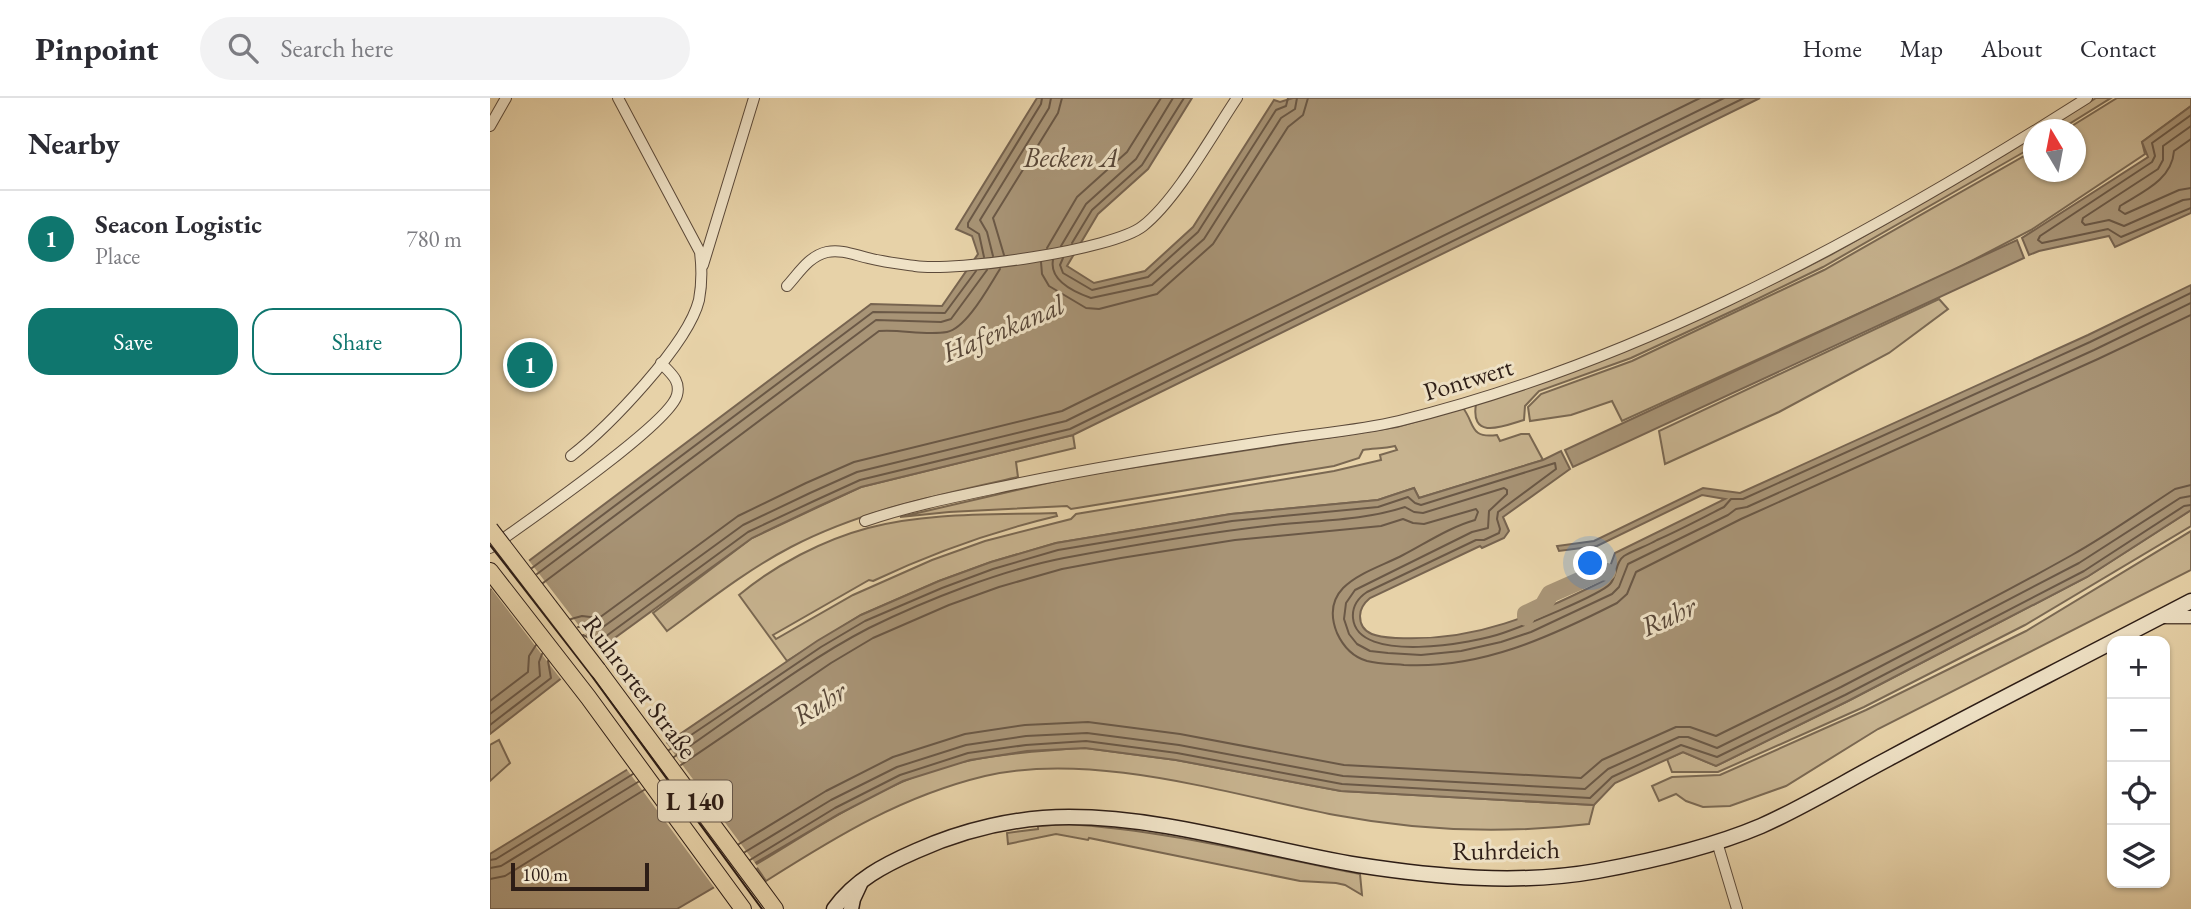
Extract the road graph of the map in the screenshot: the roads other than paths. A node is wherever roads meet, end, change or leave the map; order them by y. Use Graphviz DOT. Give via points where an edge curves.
graph roads {
  1 [pos="506,98"];
  2 [pos="618,98"];
  3 [pos="754,98"];
  4 [pos="1237,98"];
  5 [pos="2087,98"];
  6 [pos="2053,119"];
  7 [pos="490,126"];
  8 [pos="2023,137"];
  9 [pos="702,269"];
  10 [pos="787,286"];
  11 [pos="661,363"];
  12 [pos="571,456"];
  13 [pos="865,521"];
  14 [pos="490,528"];
  15 [pos="490,548"];
  16 [pos="490,571"];
  17 [pos="2191,601"];
  18 [pos="2161,617"];
  19 [pos="2191,617"];
  20 [pos="2125,636"];
  21 [pos="2107,645"];
  22 [pos="1717,842"];
  23 [pos="865,878"];
  24 [pos="773,906"];
  25 [pos="743,909"];
  26 [pos="834,909"];
  27 [pos="851,909"];
  28 [pos="1737,909"];
  1 -- 7 [label="street"];
  2 -- 9 [label="street" via="694,239"];
  3 -- 9 [label="street"];
  4 -- 10 [label="street" via="1167,203 1142,227 1118,239 950,268 917,267 832,251 807,262"];
  5 -- 6 [label="street, Pontwert"];
  8 -- 13 [label="street, Pontwert" via="1829,250 1654,333 1523,384 1396,421 1078,470"];
  9 -- 11 [label="street" via="691,320"];
  11 -- 12 [label="street" via="599,433"];
  11 -- 15 [label="street" via="677,380 678,388 665,412 636,440"];
  14 -- 24 [label="main road, Ruhrorter Straße / L 140, bridge"];
  16 -- 25 [label="main road, Ruhrorter Straße / L 140" via="579,684"];
  17 -- 18 [label="main road, Ruhrdeich"];
  18 -- 19 [label="street"];
  18 -- 20 [label="main road, Ruhrdeich"];
  21 -- 22 [label="main road, Ruhrdeich" via="1763,825"];
  22 -- 23 [label="main road, Ruhrdeich" via="1593,872 1483,878 1406,872 1166,828 1066,817 974,829 902,857"];
  22 -- 28 [label="street"];
  23 -- 26 [label="main road, Ruhrdeich"];
  23 -- 27 [label="main road"];
}
